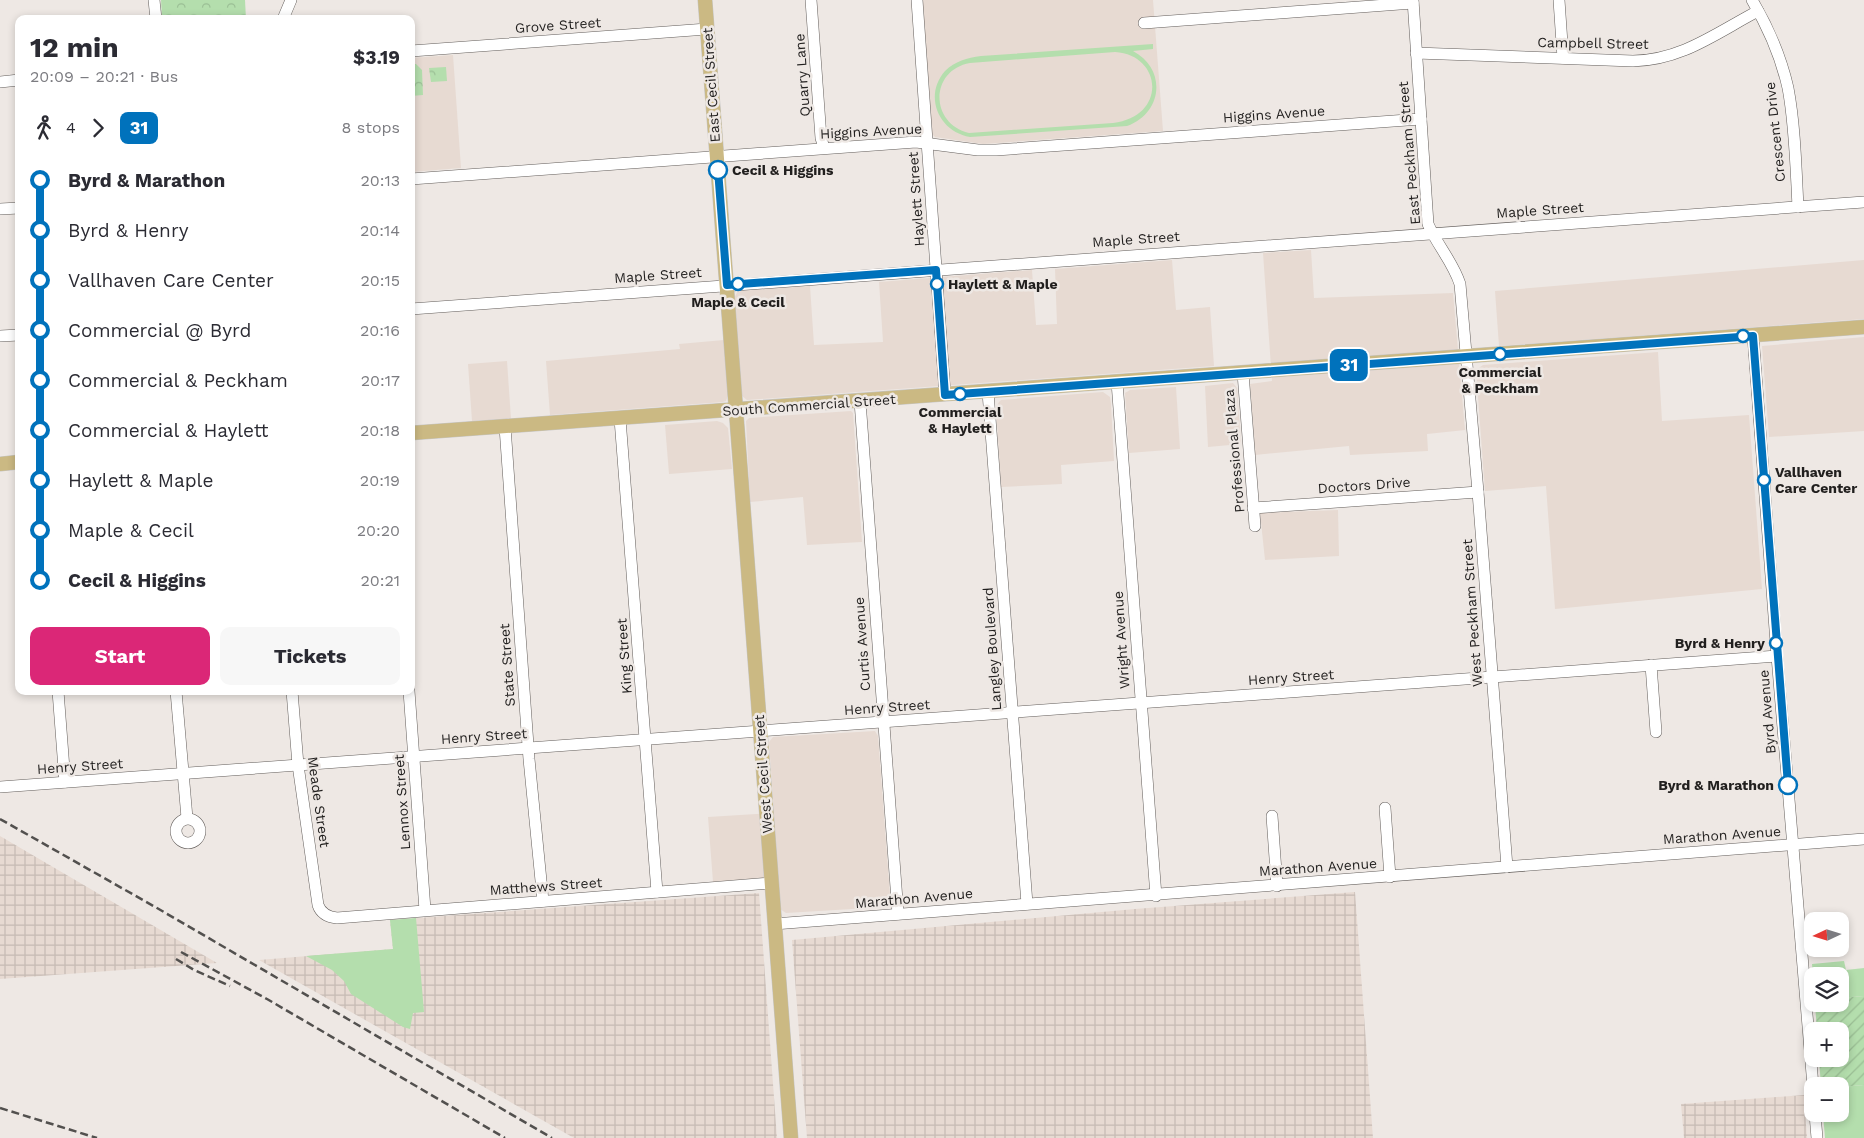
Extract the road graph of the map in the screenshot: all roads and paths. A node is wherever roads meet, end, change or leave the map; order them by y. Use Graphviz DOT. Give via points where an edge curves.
graph roads {
  1 [pos="154,0"];
  2 [pos="291,0"];
  3 [pos="705,0"];
  4 [pos="811,0"];
  5 [pos="917,0"];
  6 [pos="1559,0"];
  7 [pos="1752,0"];
  8 [pos="1413,1"];
  9 [pos="1758,11"];
  10 [pos="156,15"];
  11 [pos="285,15"];
  12 [pos="1144,23"];
  13 [pos="707,29"];
  14 [pos="415,51"];
  15 [pos="1416,53"];
  16 [pos="1563,58"];
  17 [pos="15,80"];
  18 [pos="0,82"];
  19 [pos="1421,119"];
  20 [pos="927,142"];
  21 [pos="824,148"];
  22 [pos="716,155"];
  23 [pos="415,179"];
  24 [pos="1864,202"];
  25 [pos="1798,207"];
  26 [pos="15,208"];
  27 [pos="0,209"];
  28 [pos="1432,233"];
  29 [pos="936,270"];
  30 [pos="727,285"];
  31 [pos="415,308"];
  32 [pos="1864,327"];
  33 [pos="15,335"];
  34 [pos="0,336"];
  35 [pos="1753,336"];
  36 [pos="1467,356"];
  37 [pos="1243,373"];
  38 [pos="1117,382"];
  39 [pos="988,392"];
  40 [pos="945,395"];
  41 [pos="860,401"];
  42 [pos="736,410"];
  43 [pos="620,418"];
  44 [pos="505,427"];
  45 [pos="415,433"];
  46 [pos="15,462"];
  47 [pos="0,464"];
  48 [pos="1478,492"];
  49 [pos="1253,508"];
  50 [pos="1255,526"];
  51 [pos="1777,656"];
  52 [pos="1651,665"];
  53 [pos="1492,677"];
  54 [pos="58,695"];
  55 [pos="176,695"];
  56 [pos="292,695"];
  57 [pos="409,695"];
  58 [pos="1141,703"];
  59 [pos="1012,713"];
  60 [pos="883,722"];
  61 [pos="760,732"];
  62 [pos="1656,732"];
  63 [pos="645,739"];
  64 [pos="529,748"];
  65 [pos="414,757"];
  66 [pos="298,765"];
  67 [pos="182,774"];
  68 [pos="65,782"];
  69 [pos="0,787"];
  70 [pos="1385,808"];
  71 [pos="1272,816"];
  72 [pos="187,818"];
  73 [pos="1864,839"];
  74 [pos="1793,845"];
  75 [pos="1507,867"];
  76 [pos="1390,877"];
  77 [pos="771,883"];
  78 [pos="1277,886"];
  79 [pos="657,892"];
  80 [pos="1156,896"];
  81 [pos="543,901"];
  82 [pos="1027,904"];
  83 [pos="425,910"];
  84 [pos="323,914"];
  85 [pos="898,914"];
  86 [pos="774,924"];
  87 [pos="1812,1077"];
  88 [pos="1816,1122"];
  89 [pos="791,1138"];
  90 [pos="1817,1138"];
  1 -- 10 [label="street"];
  2 -- 11 [label="street"];
  3 -- 13 [label="main road, East Cecil Street"];
  4 -- 21 [label="street, Quarry Lane"];
  5 -- 20 [label="street, Haylett Street"];
  6 -- 16 [label="street"];
  7 -- 9 [label="street, Crescent Drive"];
  8 -- 12 [label="street"];
  8 -- 15 [label="street, East Peckham Street"];
  9 -- 16 [label="street, Campbell Street" via="1670,57 1645,61"];
  9 -- 25 [label="street, Crescent Drive" via="1779,56 1788,90"];
  13 -- 14 [label="street, Grove Street"];
  13 -- 22 [label="main road, East Cecil Street"];
  15 -- 16 [label="street, Campbell Street"];
  15 -- 19 [label="street, East Peckham Street"];
  17 -- 18 [label="street"];
  19 -- 20 [label="street, Higgins Avenue" via="996,150"];
  19 -- 28 [label="street, East Peckham Street" via="1428,224"];
  20 -- 21 [label="street, Higgins Avenue"];
  20 -- 29 [label="street, Haylett Street"];
  21 -- 22 [label="street, Higgins Avenue"];
  22 -- 23 [label="street, Higgins Avenue"];
  22 -- 30 [label="main road, East Cecil Street"];
  24 -- 25 [label="street, Maple Street"];
  25 -- 28 [label="street, Maple Street"];
  26 -- 27 [label="street"];
  28 -- 29 [label="street, Maple Street"];
  28 -- 36 [label="street, East Peckham Street" via="1460,284"];
  29 -- 30 [label="street, Maple Street"];
  29 -- 40 [label="street, Haylett Street"];
  30 -- 31 [label="street, Maple Street"];
  30 -- 42 [label="main road, East Cecil Street"];
  32 -- 35 [label="main road, South Commercial Street"];
  33 -- 34 [label="street"];
  35 -- 36 [label="main road, South Commercial Street"];
  35 -- 51 [label="street, Byrd Avenue"];
  36 -- 37 [label="main road, South Commercial Street"];
  36 -- 48 [label="street, West Peckham Street"];
  37 -- 38 [label="main road, South Commercial Street"];
  37 -- 49 [label="street, Professional Plaza"];
  38 -- 39 [label="main road, South Commercial Street"];
  38 -- 58 [label="street, Wright Avenue"];
  39 -- 40 [label="main road, South Commercial Street"];
  39 -- 59 [label="street, Langley Boulevard"];
  40 -- 41 [label="main road, South Commercial Street"];
  41 -- 42 [label="main road, South Commercial Street"];
  41 -- 60 [label="street, Curtis Avenue"];
  42 -- 43 [label="main road, South Commercial Street"];
  42 -- 61 [label="main road, West Cecil Street"];
  43 -- 44 [label="main road, South Commercial Street"];
  43 -- 63 [label="street, King Street"];
  44 -- 45 [label="main road, South Commercial Street"];
  44 -- 64 [label="street, State Street"];
  46 -- 47 [label="main road"];
  48 -- 49 [label="street, Doctors Drive"];
  48 -- 53 [label="street, West Peckham Street"];
  49 -- 50 [label="street, Professional Plaza"];
  51 -- 52 [label="street, Henry Street"];
  51 -- 74 [label="street, Byrd Avenue"];
  52 -- 53 [label="street, Henry Street"];
  52 -- 62 [label="street"];
  53 -- 58 [label="street, Henry Street"];
  53 -- 75 [label="street, West Peckham Street"];
  54 -- 68 [label="street"];
  55 -- 67 [label="street"];
  56 -- 66 [label="street, Meade Street"];
  57 -- 65 [label="street, Lennox Street"];
  58 -- 59 [label="street, Henry Street"];
  58 -- 80 [label="street, Wright Avenue"];
  59 -- 60 [label="street, Henry Street"];
  59 -- 82 [label="street, Langley Boulevard"];
  60 -- 61 [label="street, Henry Street"];
  60 -- 85 [label="street, Curtis Avenue"];
  61 -- 63 [label="street, Henry Street"];
  61 -- 77 [label="main road, West Cecil Street"];
  63 -- 64 [label="street, Henry Street"];
  63 -- 79 [label="street, King Street"];
  64 -- 65 [label="street, Henry Street"];
  64 -- 81 [label="street, State Street"];
  65 -- 66 [label="street, Henry Street"];
  65 -- 83 [label="street, Lennox Street"];
  66 -- 67 [label="street, Henry Street"];
  66 -- 84 [label="street, Meade Street" via="318,905"];
  67 -- 68 [label="street, Henry Street"];
  67 -- 72 [label="street"];
  68 -- 69 [label="street, Henry Street"];
  70 -- 76 [label="street"];
  71 -- 78 [label="street"];
  73 -- 74 [label="street, Marathon Avenue"];
  74 -- 75 [label="street, Marathon Avenue"];
  74 -- 87 [label="street, Byrd Avenue"];
  75 -- 76 [label="street, Marathon Avenue"];
  76 -- 78 [label="street, Marathon Avenue"];
  77 -- 79 [label="street, Matthews Street"];
  77 -- 86 [label="main road, West Cecil Street"];
  78 -- 80 [label="street, Marathon Avenue"];
  79 -- 81 [label="street, Matthews Street"];
  80 -- 82 [label="street, Marathon Avenue"];
  81 -- 83 [label="street, Matthews Street"];
  82 -- 85 [label="street, Marathon Avenue"];
  83 -- 84 [label="street, Matthews Street" via="338,918"];
  85 -- 86 [label="street, Marathon Avenue"];
  86 -- 89 [label="main road, West Cecil Street"];
  88 -- 90 [label="street"];
}
